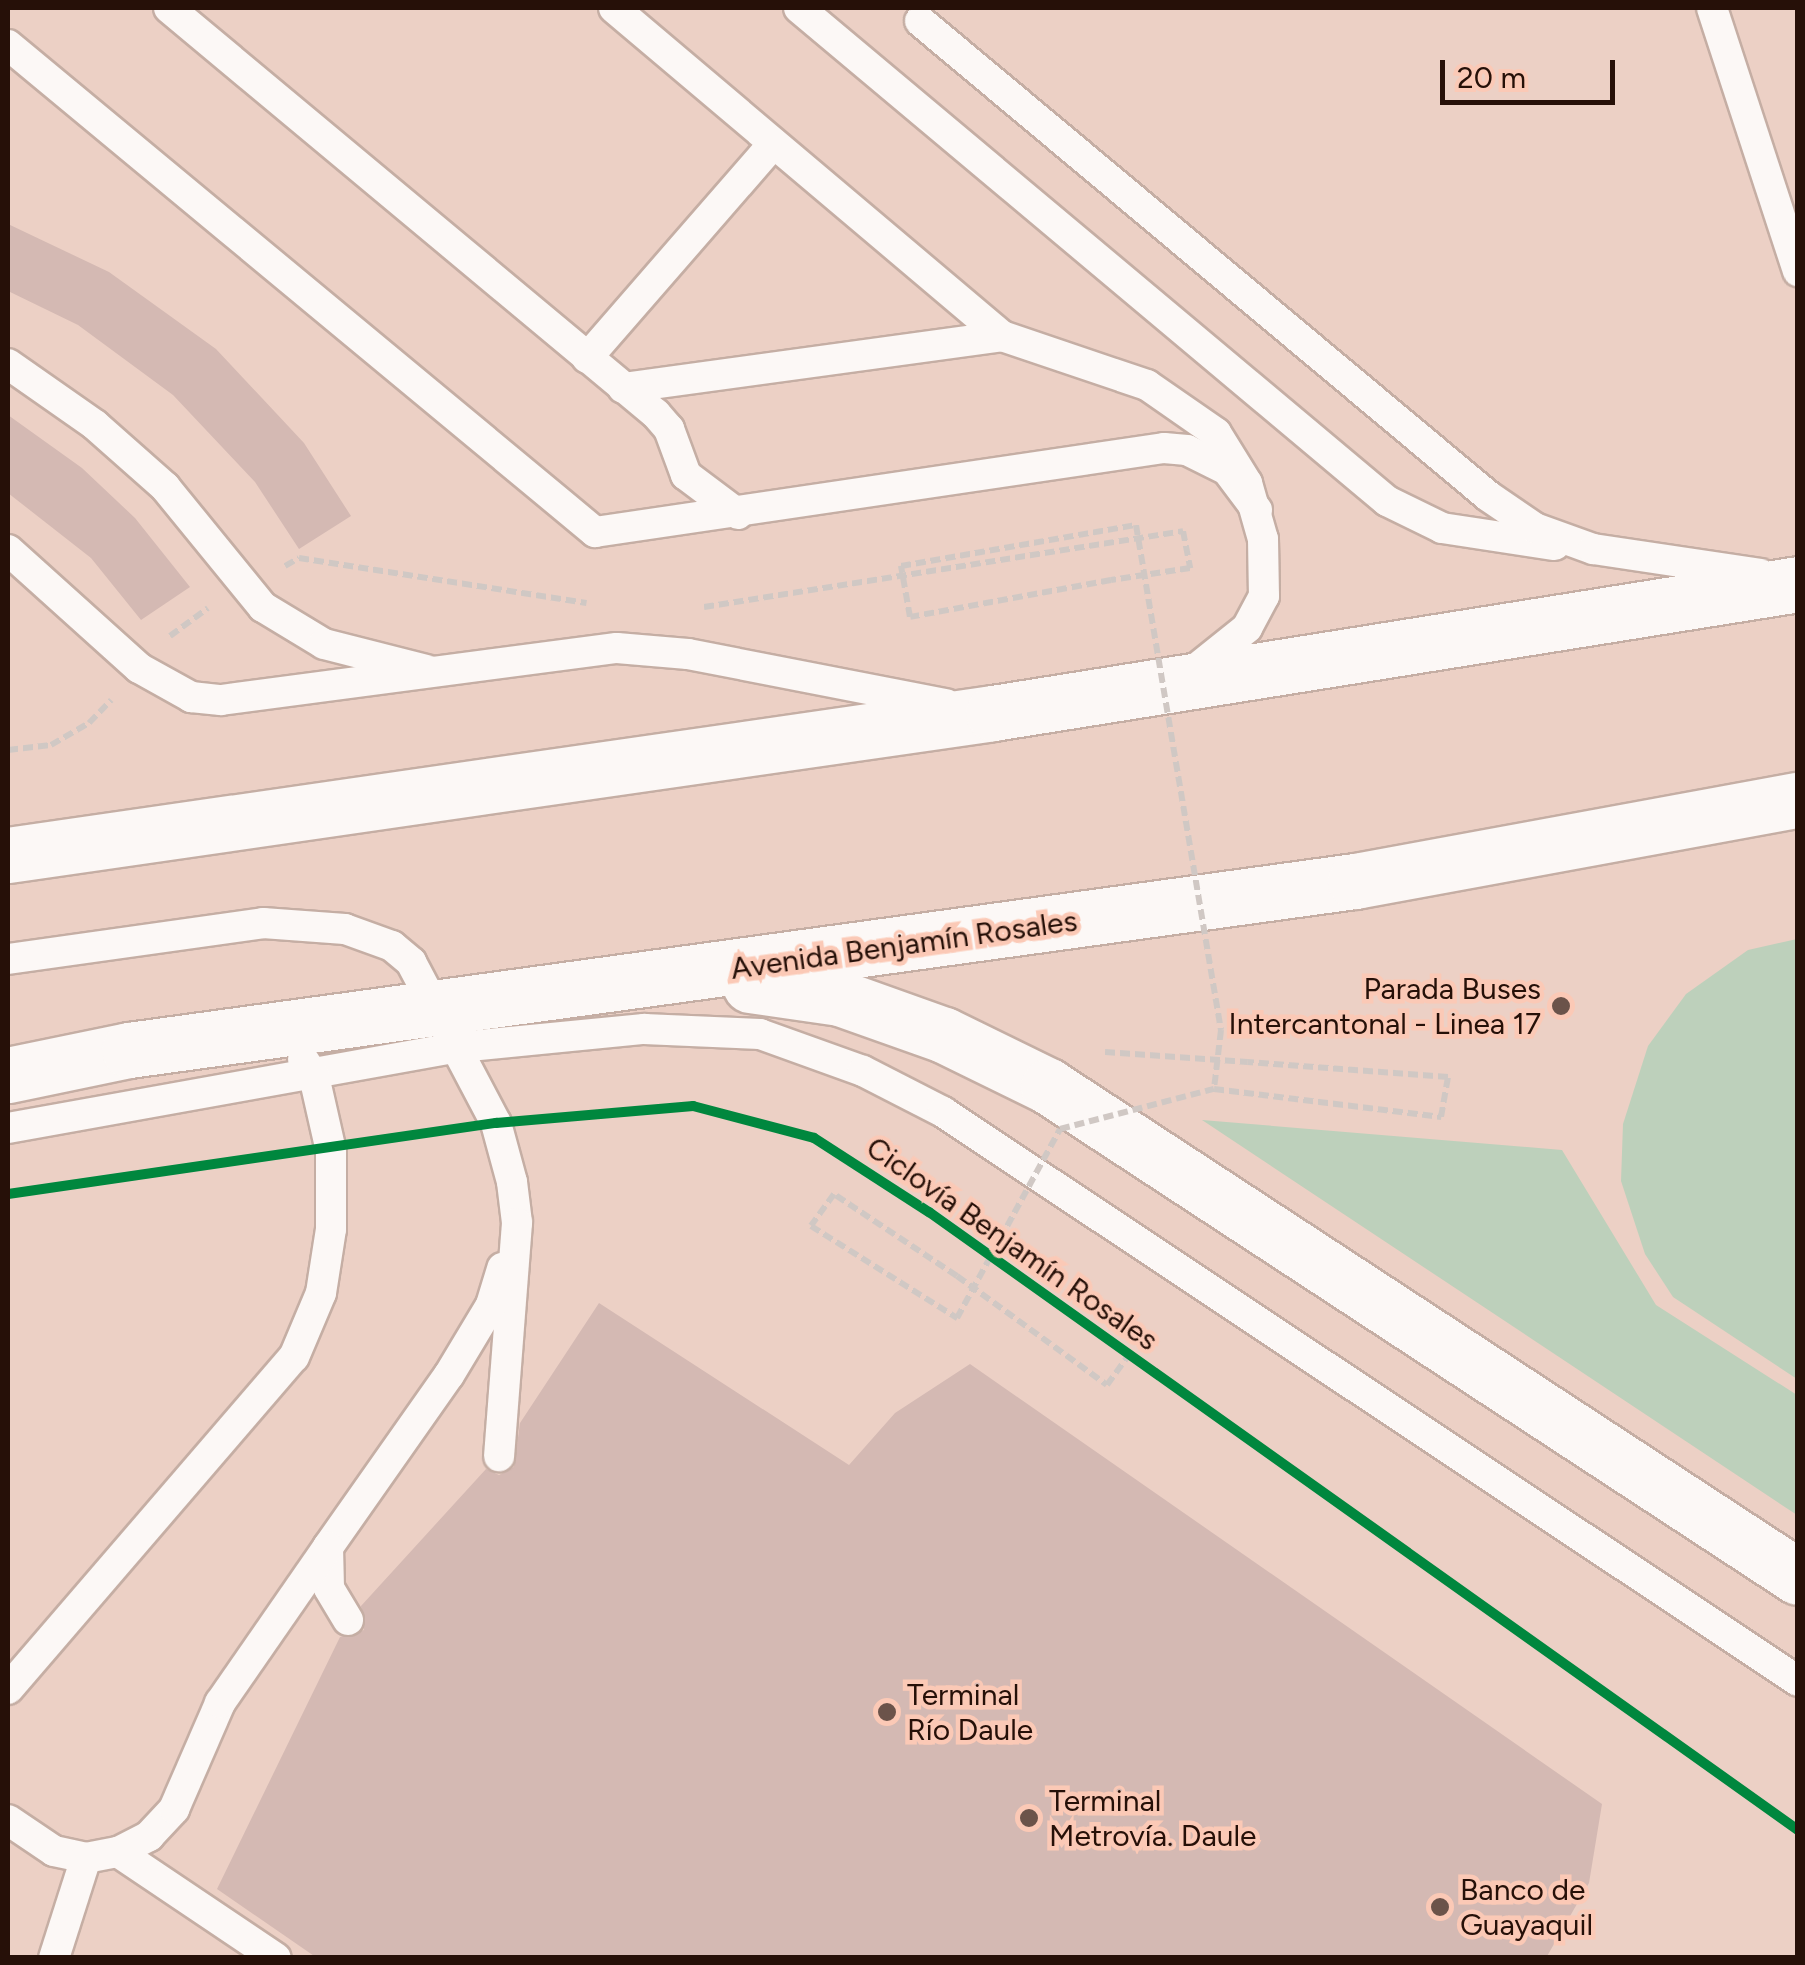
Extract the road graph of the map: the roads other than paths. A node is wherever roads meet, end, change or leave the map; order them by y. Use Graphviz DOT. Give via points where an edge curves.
graph roads {
  1 [pos="170,8"];
  2 [pos="614,8"];
  3 [pos="798,8"];
  4 [pos="1712,8"];
  5 [pos="920,22"];
  6 [pos="8,45"];
  7 [pos="773,144"];
  8 [pos="1798,271"];
  9 [pos="1002,336"];
  10 [pos="587,358"];
  11 [pos="8,364"];
  12 [pos="623,388"];
  13 [pos="1256,510"];
  14 [pos="738,514"];
  15 [pos="1592,549"];
  16 [pos="8,550"];
  17 [pos="1798,574"];
  18 [pos="1798,584"];
  19 [pos="444,674"];
  20 [pos="1153,688"];
  21 [pos="994,714"];
  22 [pos="1798,800"];
  23 [pos="8,856"];
  24 [pos="8,958"];
  25 [pos="688,975"];
  26 [pos="449,1027"];
  27 [pos="265,1031"];
  28 [pos="129,1050"];
  29 [pos="8,1053"];
  30 [pos="8,1075"];
  31 [pos="314,1076"];
  32 [pos="8,1128"];
  33 [pos="517,1223"];
  34 [pos="499,1456"];
  35 [pos="328,1547"];
  36 [pos="1798,1577"];
  37 [pos="348,1620"];
  38 [pos="1798,1680"];
  39 [pos="8,1689"];
  40 [pos="8,1820"];
  41 [pos="118,1852"];
  42 [pos="86,1858"];
  43 [pos="54,1958"];
  44 [pos="276,1958"];
  1 -- 10 [label="lane"];
  2 -- 7 [label="lane"];
  3 -- 15 [label="lane" via="1387,501 1459,532"];
  4 -- 8 [label="lane"];
  5 -- 15 [label="lane" via="1488,496 1535,528"];
  6 -- 14 [label="lane" via="576,522 614,534"];
  7 -- 9 [label="lane"];
  7 -- 10 [label="lane"];
  9 -- 12 [label="lane"];
  9 -- 13 [label="lane" via="1147,385 1194,414 1234,458"];
  10 -- 12 [label="lane"];
  11 -- 19 [label="lane" via="95,425 165,487 244,588 295,630"];
  12 -- 14 [label="lane" via="669,428 686,475"];
  13 -- 14 [label="lane" via="1227,470 1198,454 1164,448"];
  13 -- 20 [label="lane" via="1267,567 1264,596 1246,628 1224,653"];
  15 -- 17 [label="lane"];
  16 -- 19 [label="lane" via="139,668 191,697 221,700"];
  18 -- 20 [label="main road"];
  19 -- 21 [label="lane" via="617,648 688,654"];
  20 -- 21 [label="main road"];
  21 -- 23 [label="main road"];
  22 -- 25 [label="main road, Avenida Benjamín Rosales" via="1356,882"];
  24 -- 26 [label="lane" via="263,923 304,924 392,946 412,962"];
  25 -- 26 [label="main road, Avenida Benjamín Rosales"];
  25 -- 36 [label="main road" via="840,998 944,1035 1048,1086"];
  26 -- 27 [label="main road, Avenida Benjamín Rosales"];
  26 -- 31 [label="lane, Avenida Benjamín Rosales"];
  26 -- 33 [label="lane" via="496,1124"];
  26 -- 38 [label="lane" via="760,1034 863,1072 943,1112"];
  27 -- 28 [label="main road, Avenida Benjamín Rosales"];
  27 -- 31 [label="lane" via="296,1049"];
  28 -- 29 [label="lane"];
  28 -- 30 [label="main road, Avenida Benjamín Rosales"];
  31 -- 32 [label="lane, Avenida Benjamín Rosales"];
  31 -- 39 [label="lane" via="331,1150 331,1229 321,1292 294,1358"];
  33 -- 34 [label="lane"];
  33 -- 35 [label="lane" via="490,1305"];
  35 -- 37 [label="lane" via="328,1588"];
  35 -- 41 [label="lane" via="220,1702 174,1809 150,1836"];
  40 -- 42 [label="lane" via="54,1852"];
  41 -- 42 [label="lane"];
  41 -- 44 [label="lane"];
  42 -- 43 [label="lane"];
}
